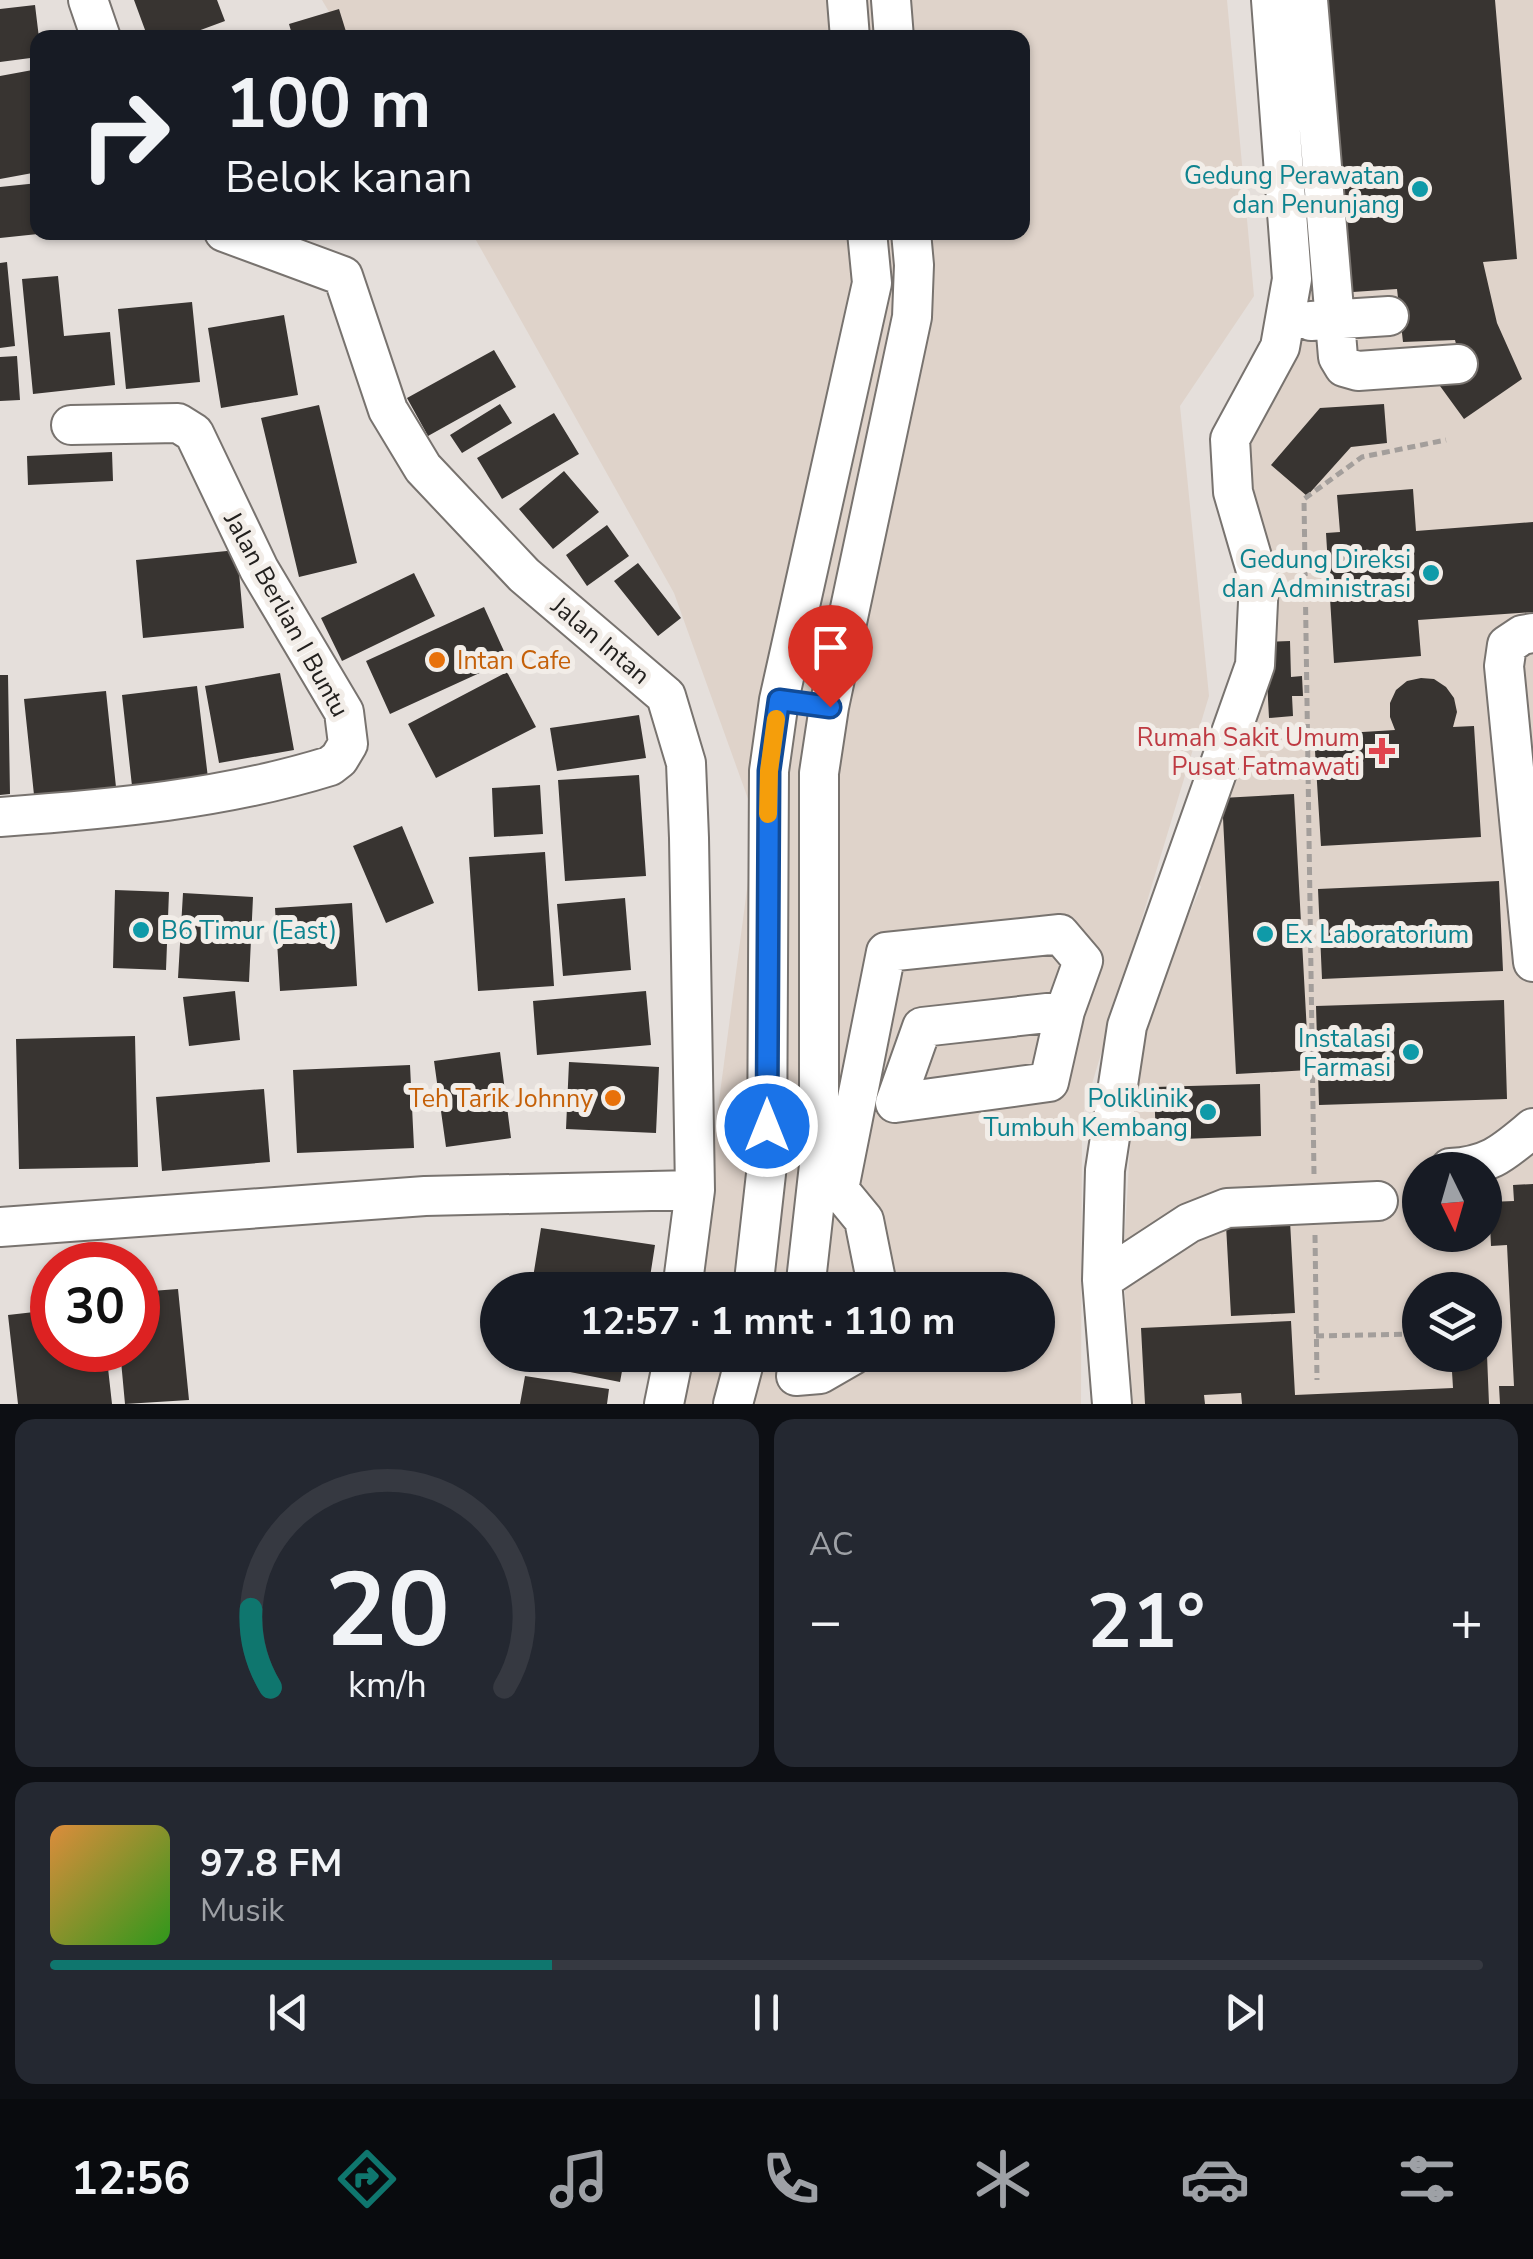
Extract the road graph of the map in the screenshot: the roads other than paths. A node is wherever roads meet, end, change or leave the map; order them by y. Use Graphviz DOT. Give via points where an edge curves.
graph roads {
  1 [pos="88,0"];
  2 [pos="847,0"];
  3 [pos="891,0"];
  4 [pos="1271,0"];
  5 [pos="1308,0"];
  6 [pos="98,30"];
  7 [pos="849,30"];
  8 [pos="893,30"];
  9 [pos="246,240"];
  10 [pos="868,240"];
  11 [pos="911,240"];
  12 [pos="1389,316"];
  13 [pos="1284,323"];
  14 [pos="1337,339"];
  15 [pos="1272,361"];
  16 [pos="1458,364"];
  17 [pos="71,425"];
  18 [pos="1533,634"];
  19 [pos="779,700"];
  20 [pos="830,707"];
  21 [pos="0,817"];
  22 [pos="1533,962"];
  23 [pos="1065,1012"];
  24 [pos="1533,1128"];
  25 [pos="1502,1155"];
  26 [pos="829,1177"];
  27 [pos="695,1190"];
  28 [pos="1378,1201"];
  29 [pos="0,1226"];
  30 [pos="684,1272"];
  31 [pos="755,1272"];
  32 [pos="809,1272"];
  33 [pos="874,1272"];
  34 [pos="1102,1280"];
  35 [pos="671,1372"];
  36 [pos="741,1372"];
  37 [pos="823,1372"];
  38 [pos="794,1378"];
  39 [pos="664,1404"];
  40 [pos="733,1404"];
  41 [pos="1112,1404"];
  1 -- 6 [label="street"];
  2 -- 7 [label="street"];
  3 -- 8 [label="street"];
  4 -- 13 [label="street" via="1292,279"];
  5 -- 14 [label="street"];
  9 -- 27 [label="street, Jalan Intan" via="343,276 388,410 423,468 524,575 666,696 686,764"];
  10 -- 19 [label="street" via="872,283"];
  11 -- 20 [label="street" via="912,317"];
  12 -- 14 [label="street"];
  13 -- 14 [label="street"];
  13 -- 15 [label="street"];
  14 -- 15 [label="street"];
  14 -- 16 [label="street" via="1344,367 1358,371"];
  15 -- 34 [label="street" via="1230,440 1233,492 1259,580 1255,665 1128,1026 1105,1170"];
  17 -- 21 [label="street, Jalan Berlian I Buntu" via="178,423 194,434 259,569 344,712 348,744 330,766 264,785"];
  18 -- 22 [label="street" via="1507,645 1504,666"];
  19 -- 20 [label="street"];
  19 -- 31 [label="street" via="769,771 767,1165"];
  20 -- 26 [label="street" via="819,774"];
  23 -- 26 [label="street" via="1083,961 1060,934 886,952"];
  24 -- 25 [label="street"];
  26 -- 32 [label="street"];
  26 -- 33 [label="street" via="864,1220"];
  27 -- 29 [label="street" via="424,1196"];
  27 -- 30 [label="street, Jalan Intan"];
  28 -- 34 [label="street" via="1227,1208 1190,1223"];
  34 -- 41 [label="street"];
  35 -- 39 [label="street"];
  36 -- 40 [label="street"];
  37 -- 38 [label="street"];
}
